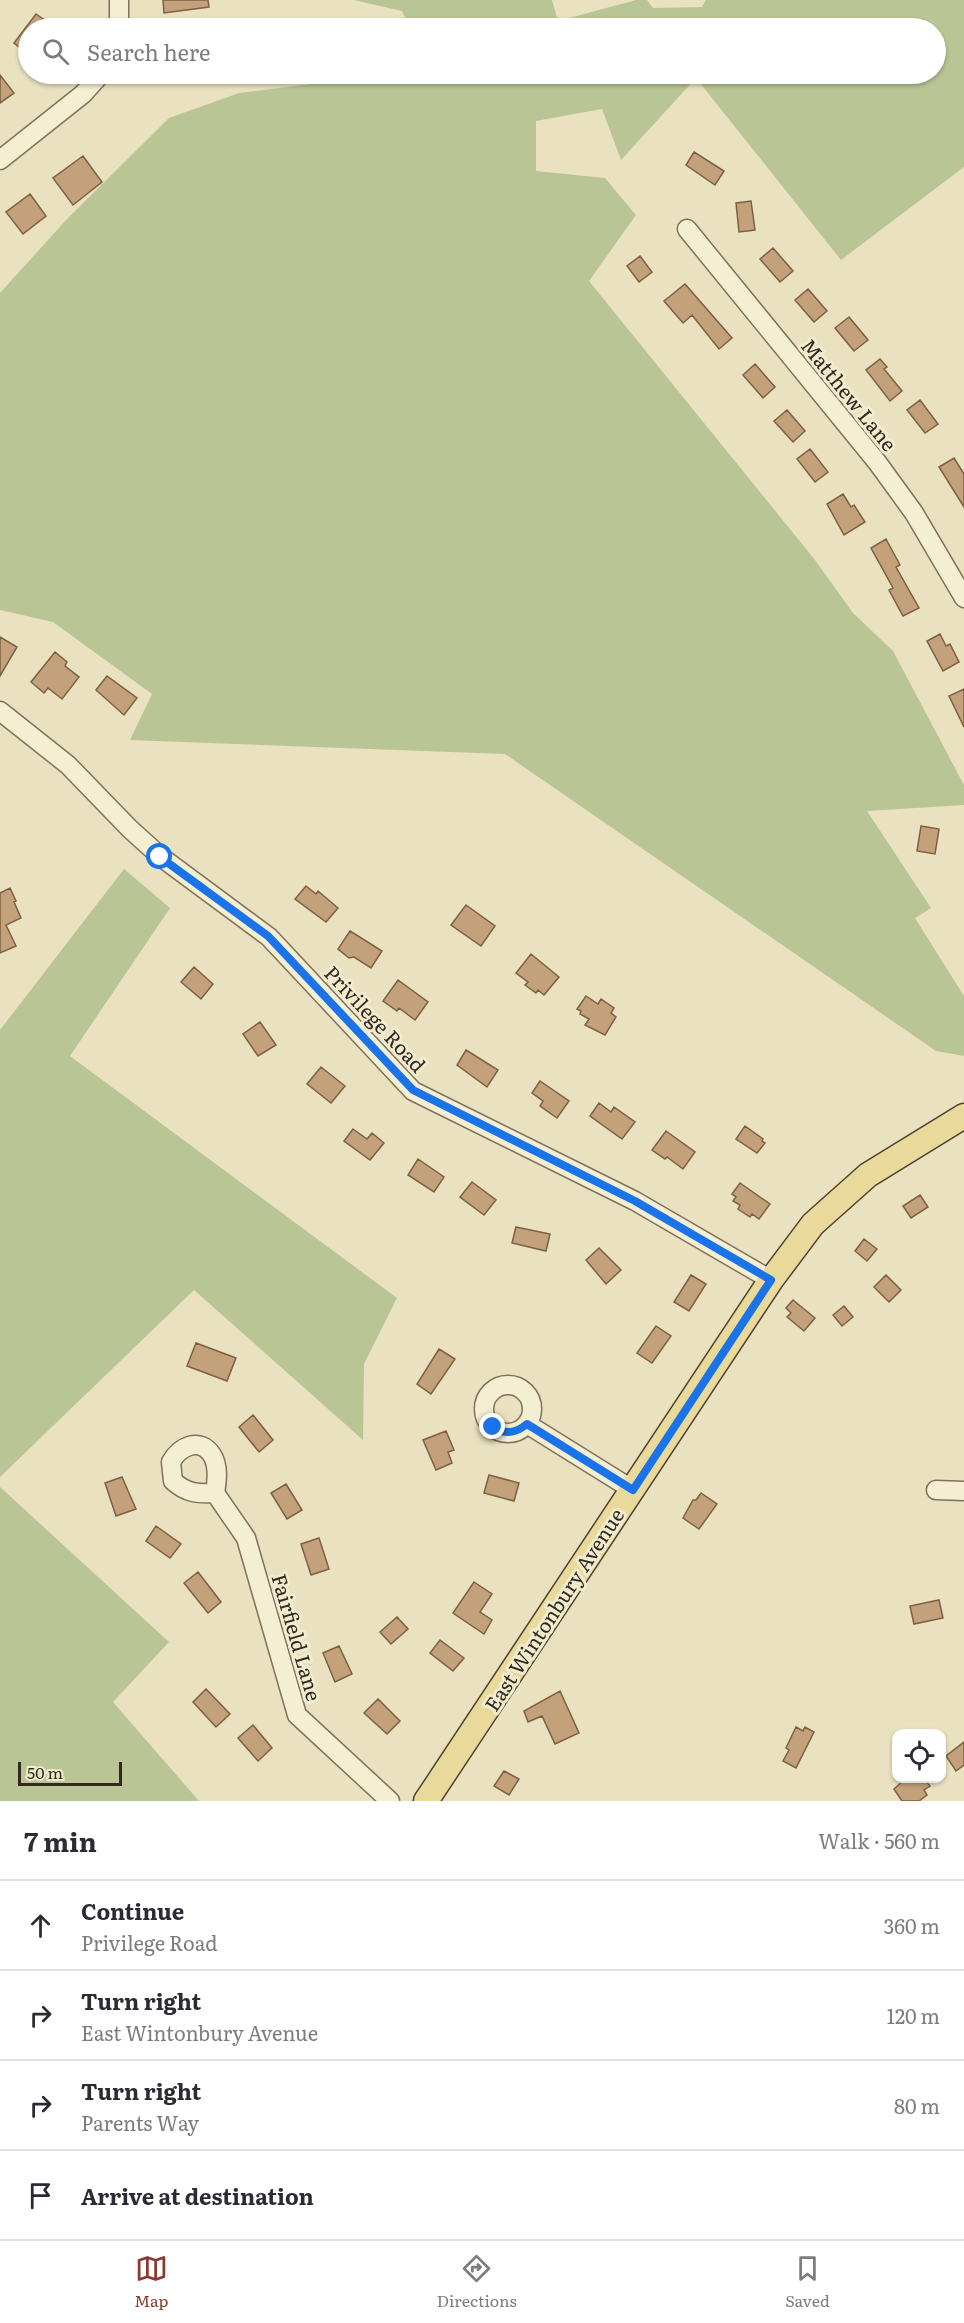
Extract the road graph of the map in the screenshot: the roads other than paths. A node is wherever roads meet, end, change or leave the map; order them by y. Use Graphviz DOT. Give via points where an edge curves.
graph roads {
  1 [pos="119,0"];
  2 [pos="119,18"];
  3 [pos="92,84"];
  4 [pos="0,160"];
  5 [pos="687,229"];
  6 [pos="964,597"];
  7 [pos="0,711"];
  8 [pos="964,1116"];
  9 [pos="771,1280"];
  10 [pos="527,1424"];
  11 [pos="633,1490"];
  12 [pos="936,1490"];
  13 [pos="964,1491"];
  14 [pos="215,1493"];
  15 [pos="390,1801"];
  16 [pos="426,1801"];
  1 -- 2 [label="street"];
  3 -- 4 [label="street"];
  5 -- 6 [label="street, Matthew Lane" via="878,462"];
  7 -- 9 [label="street, Privilege Road" via="68,765 160,857 268,936 413,1090 635,1201"];
  8 -- 9 [label="main road, East Wintonbury Avenue" via="860,1182 813,1224"];
  9 -- 11 [label="main road, East Wintonbury Avenue"];
  10 -- 11 [label="street"];
  11 -- 16 [label="main road, East Wintonbury Avenue"];
  12 -- 13 [label="street"];
  14 -- 15 [label="street, Fairfield Lane" via="246,1538 297,1715"];
}
